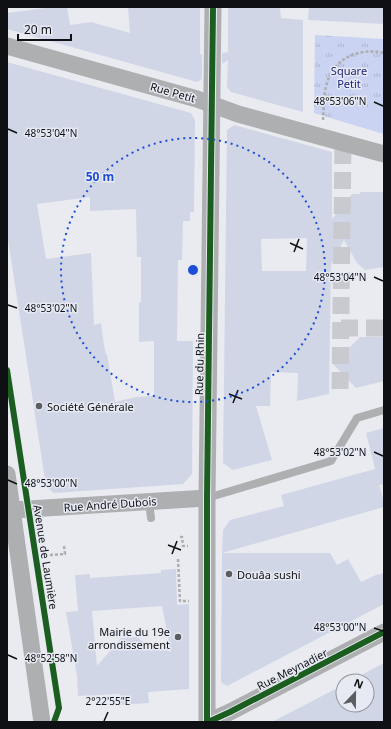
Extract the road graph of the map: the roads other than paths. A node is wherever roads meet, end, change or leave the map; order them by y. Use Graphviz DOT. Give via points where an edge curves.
graph roads {
  1 [pos="213,7"];
  2 [pos="7,46"];
  3 [pos="213,105"];
  4 [pos="384,154"];
  5 [pos="384,410"];
  6 [pos="7,474"];
  7 [pos="208,498"];
  8 [pos="13,510"];
  9 [pos="384,632"];
  10 [pos="42,722"];
  11 [pos="207,722"];
  1 -- 3 [label="street, Rue du Rhin"];
  2 -- 3 [label="street, Rue Petit"];
  3 -- 4 [label="street, Rue Petit"];
  3 -- 7 [label="street, Rue du Rhin"];
  5 -- 7 [label="lane" via="357,418 331,461"];
  6 -- 8 [label="street"];
  7 -- 8 [label="street, Rue André Dubois" via="150,510"];
  7 -- 11 [label="street, Rue du Rhin"];
  8 -- 10 [label="street"];
  9 -- 11 [label="street, Rue Meynadier" via="237,709"];
}
